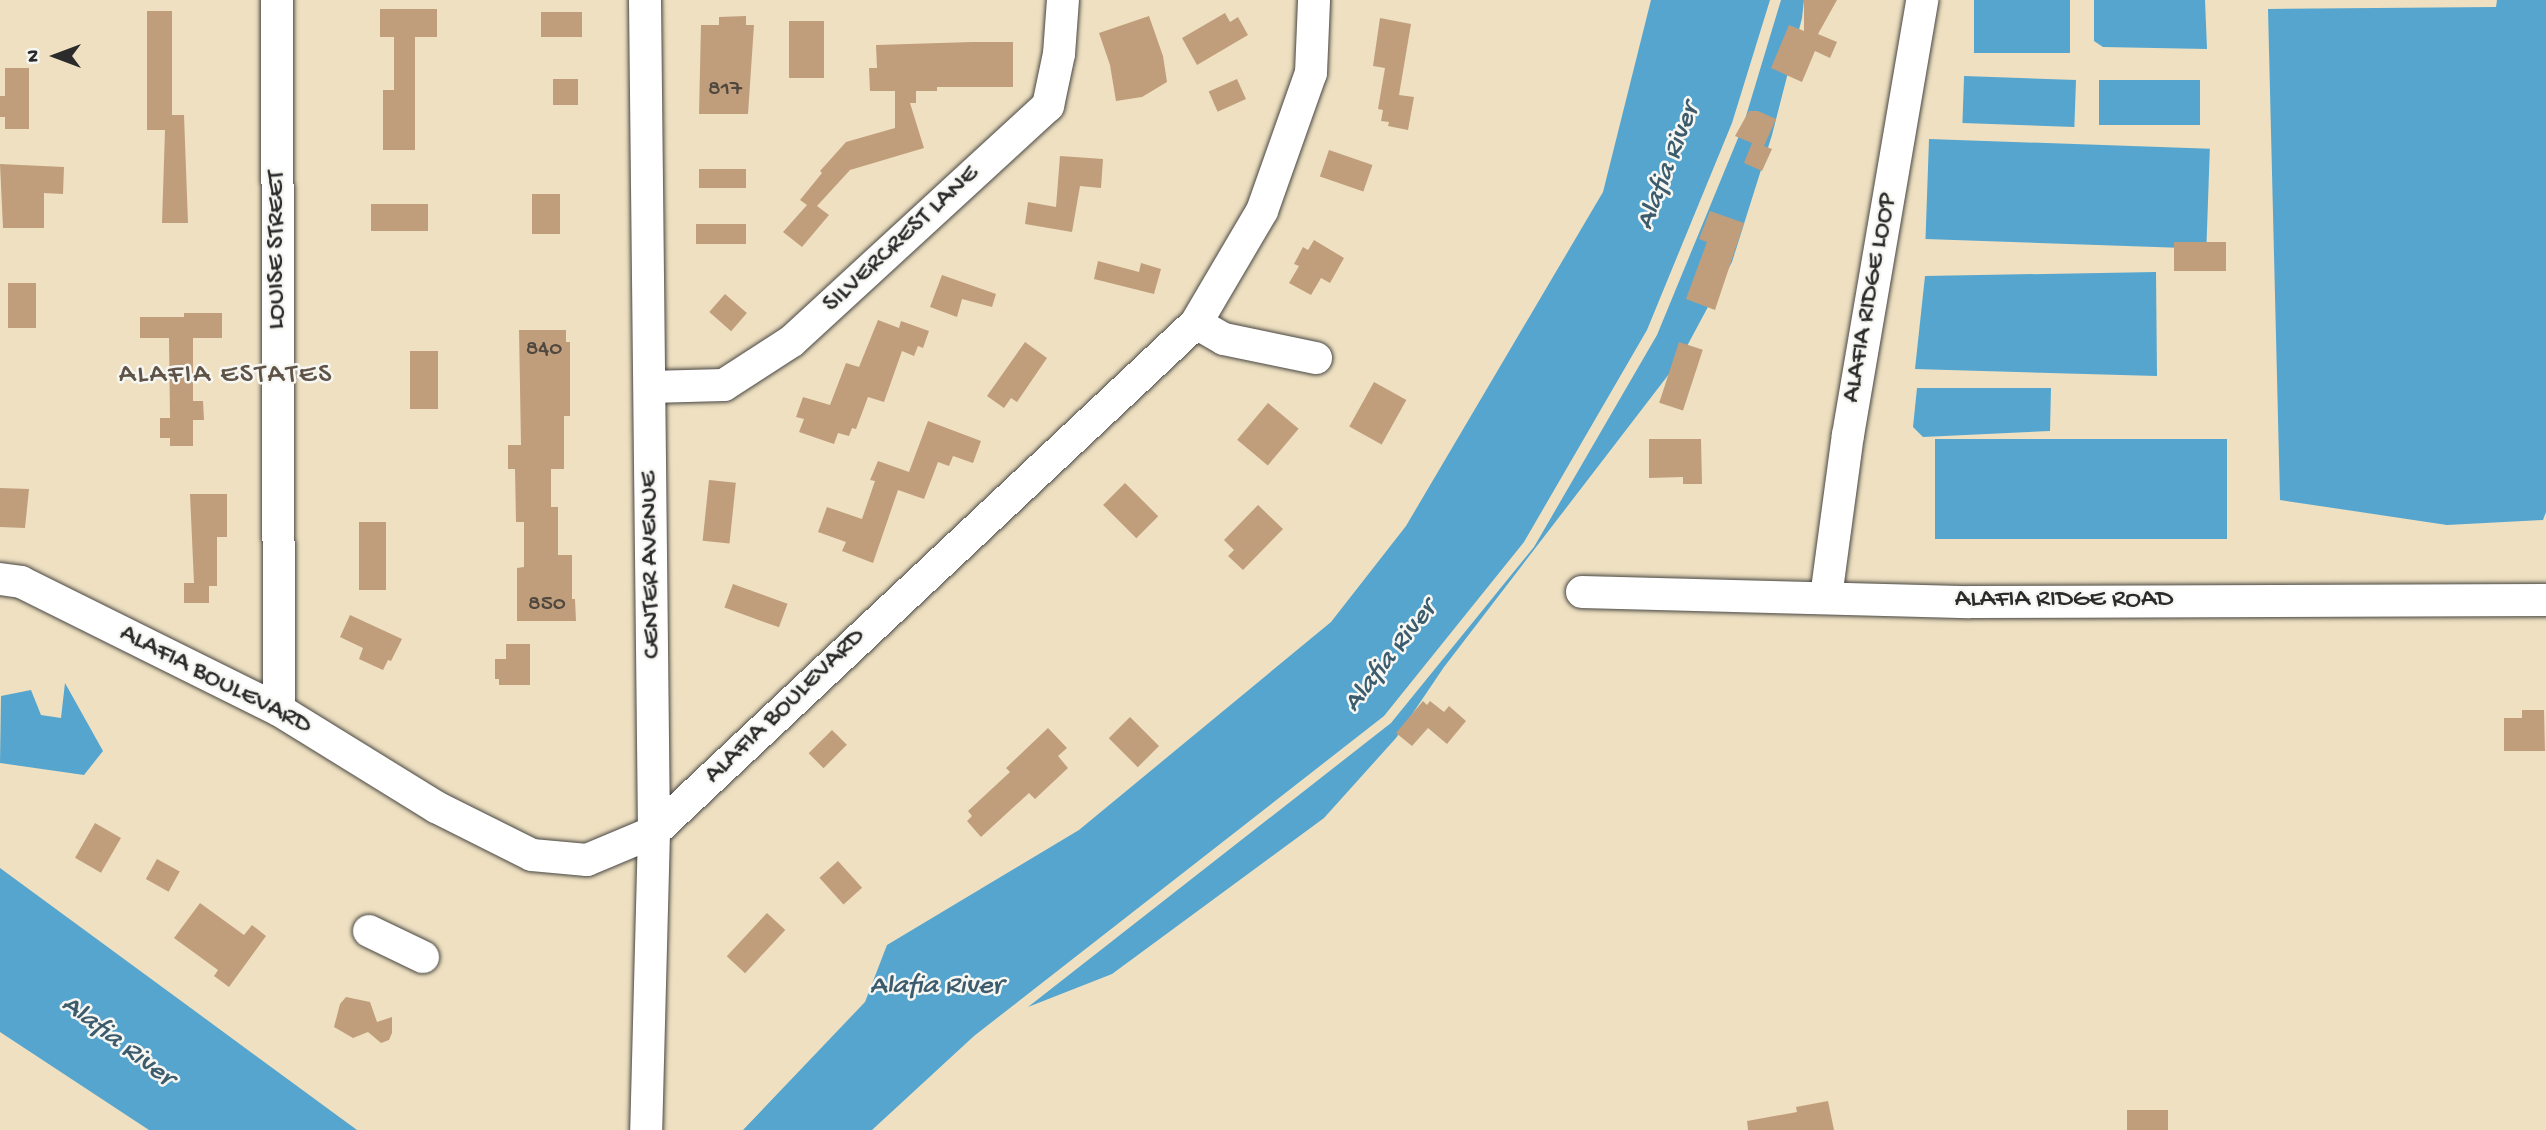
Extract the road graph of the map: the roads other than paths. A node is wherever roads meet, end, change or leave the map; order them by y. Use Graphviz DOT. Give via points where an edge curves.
graph roads {
  1 [pos="277,0"];
  2 [pos="645,0"];
  3 [pos="1063,0"];
  4 [pos="1314,0"];
  5 [pos="1922,0"];
  6 [pos="1196,323"];
  7 [pos="1316,358"];
  8 [pos="650,387"];
  9 [pos="0,579"];
  10 [pos="1582,592"];
  11 [pos="1826,597"];
  12 [pos="2546,600"];
  13 [pos="279,710"];
  14 [pos="654,832"];
  15 [pos="369,931"];
  16 [pos="423,957"];
  17 [pos="646,1130"];
  1 -- 13 [label="street, LOUISE STREET"];
  2 -- 8 [label="street, CENTER AVENUE"];
  3 -- 8 [label="street, SILVERCREST LANE" via="1059,54 1048,106 792,341 724,385"];
  4 -- 6 [label="street, ALAFIA BOULEVARD" via="1311,73 1271,187 1262,211"];
  5 -- 11 [label="street, ALAFIA RIDGE LOOP" via="1848,435"];
  6 -- 7 [label="street" via="1224,339"];
  6 -- 14 [label="street, ALAFIA BOULEVARD"];
  8 -- 14 [label="street, CENTER AVENUE"];
  9 -- 13 [label="street, ALAFIA BOULEVARD" via="21,582"];
  10 -- 11 [label="street, ALAFIA RIDGE ROAD"];
  11 -- 12 [label="street, ALAFIA RIDGE ROAD" via="1970,602"];
  13 -- 14 [label="street, ALAFIA BOULEVARD" via="436,807 533,855 587,860"];
  14 -- 17 [label="street, CENTER AVENUE"];
  15 -- 16 [label="street"];
}
